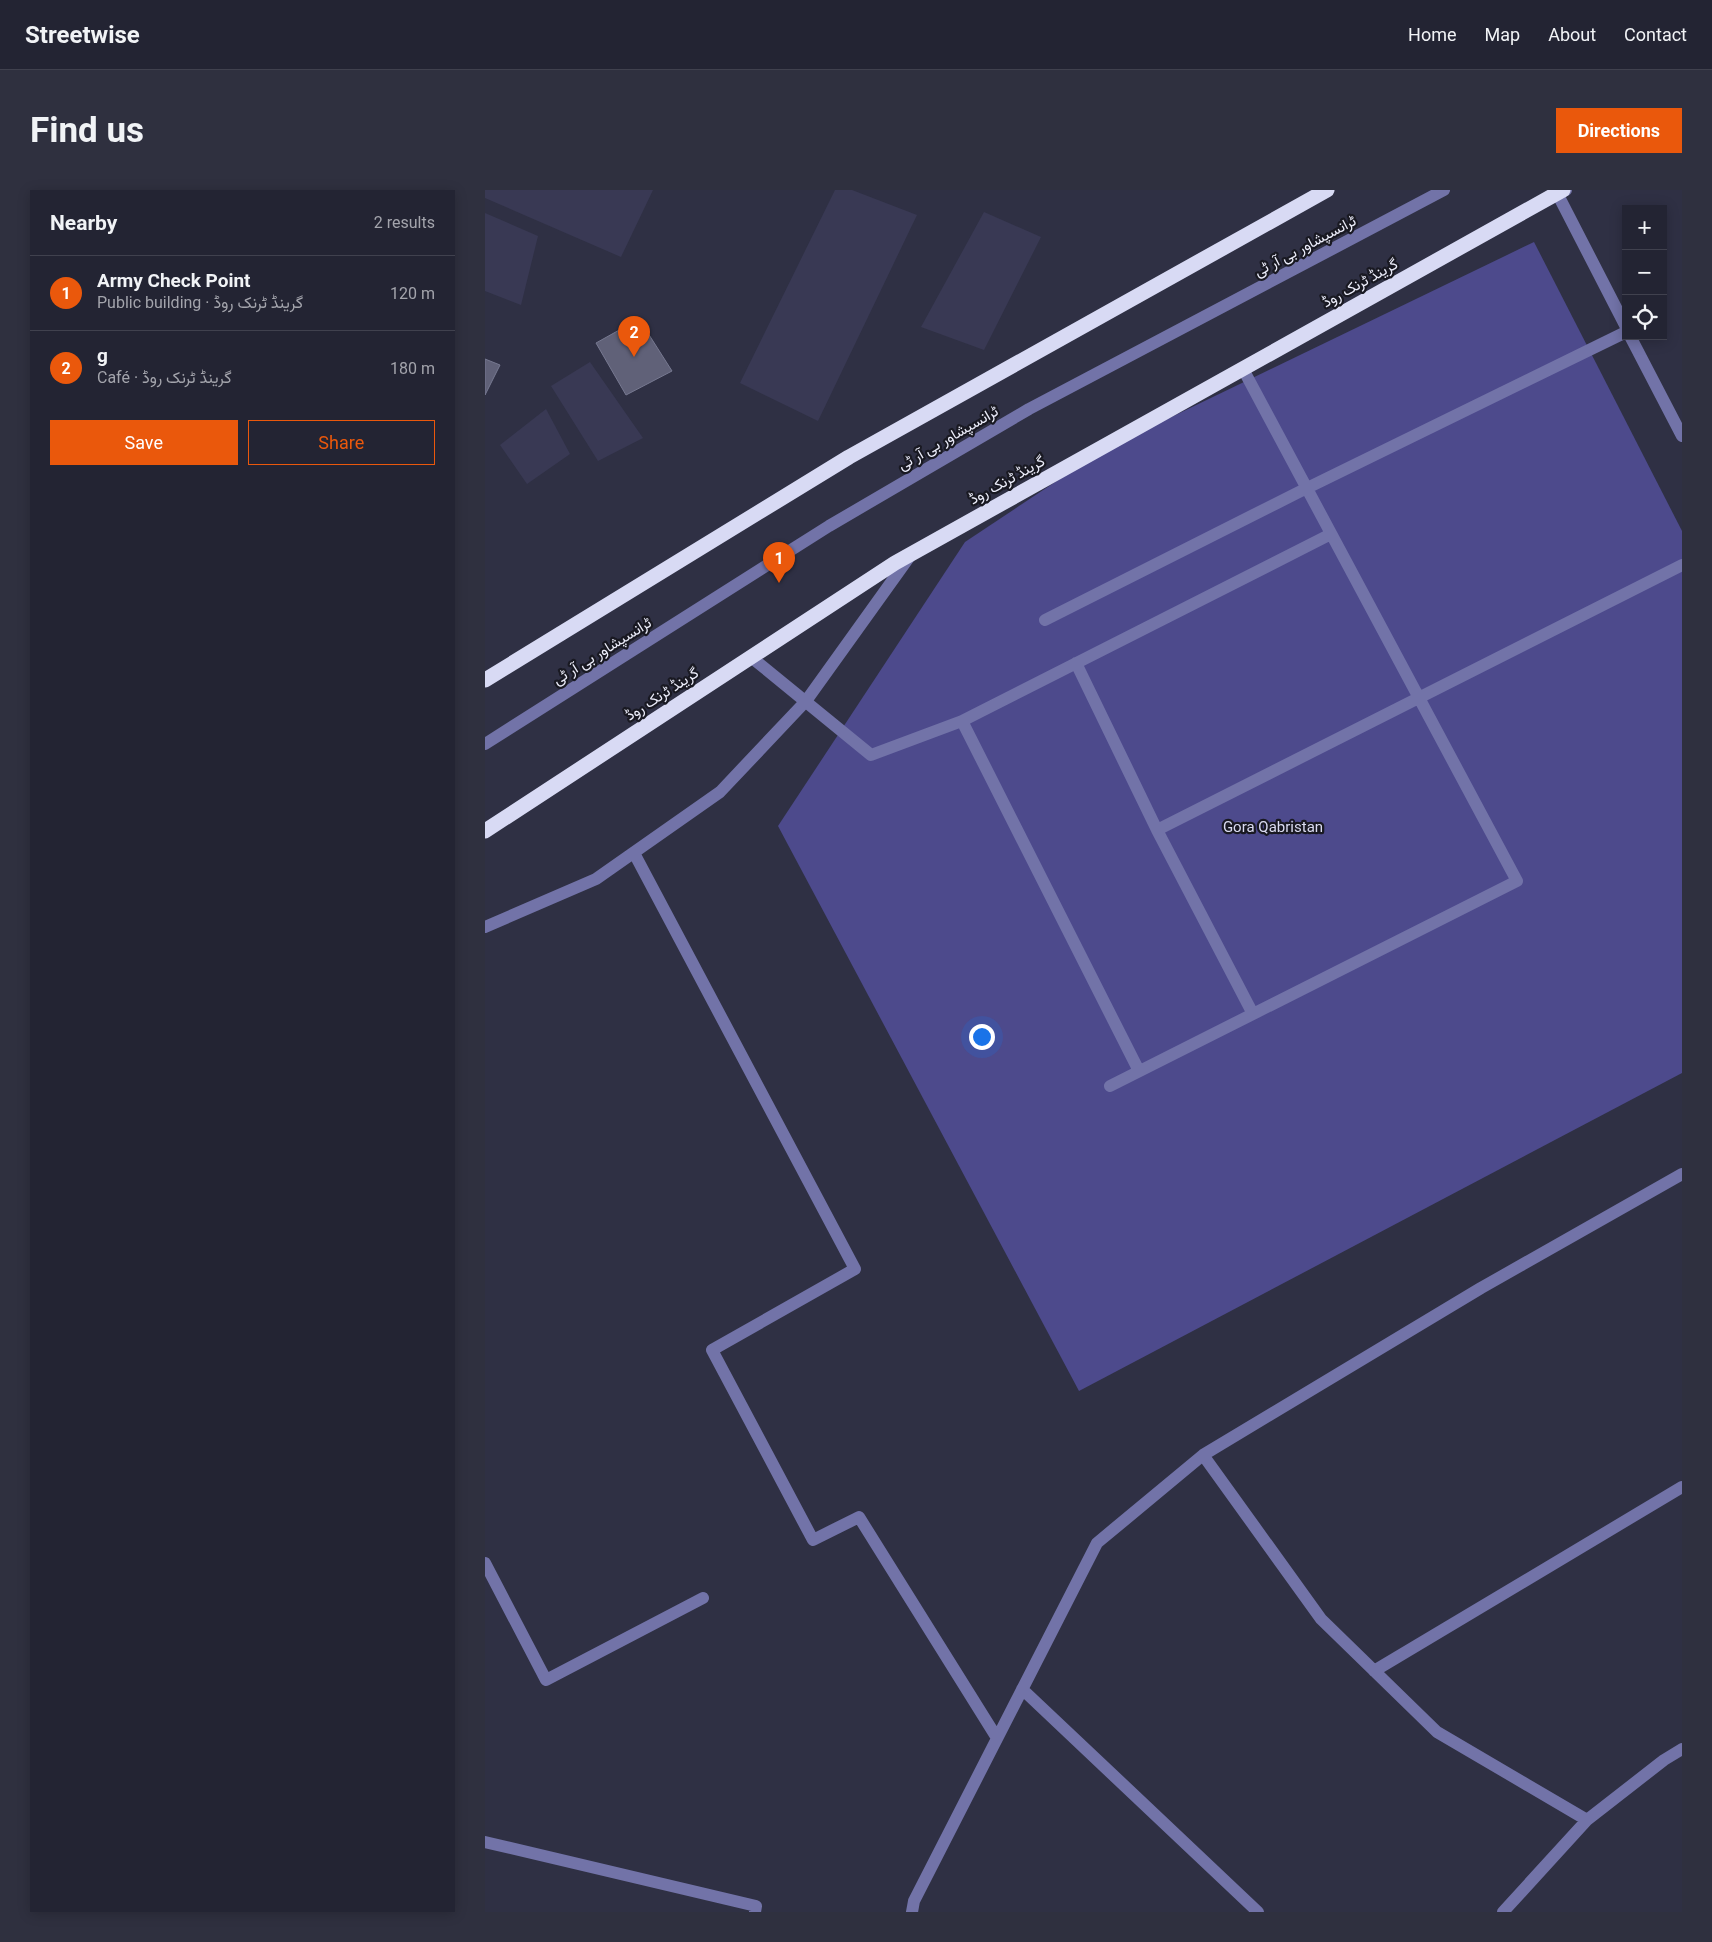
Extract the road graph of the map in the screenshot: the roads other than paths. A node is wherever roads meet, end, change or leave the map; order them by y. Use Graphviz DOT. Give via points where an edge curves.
graph roads {
  1 [pos="1327,190"];
  2 [pos="1444,190"];
  3 [pos="1562,191"];
  4 [pos="1622,318"];
  5 [pos="1622,334"];
  6 [pos="1632,340"];
  7 [pos="1243,368"];
  8 [pos="1682,436"];
  9 [pos="1307,488"];
  10 [pos="1331,534"];
  11 [pos="911,554"];
  12 [pos="1682,565"];
  13 [pos="1045,620"];
  14 [pos="751,657"];
  15 [pos="1076,663"];
  16 [pos="485,680"];
  17 [pos="1419,698"];
  18 [pos="806,701"];
  19 [pos="962,721"];
  20 [pos="485,744"];
  21 [pos="1157,830"];
  22 [pos="485,831"];
  23 [pos="634,853"];
  24 [pos="485,928"];
  25 [pos="1253,1014"];
  26 [pos="1139,1071"];
  27 [pos="1110,1086"];
  28 [pos="1682,1174"];
  29 [pos="1203,1455"];
  30 [pos="1682,1487"];
  31 [pos="485,1563"];
  32 [pos="703,1598"];
  33 [pos="1374,1671"];
  34 [pos="1022,1689"];
  35 [pos="997,1738"];
  36 [pos="1682,1749"];
  37 [pos="1587,1820"];
  38 [pos="485,1842"];
  39 [pos="755,1912"];
  40 [pos="912,1912"];
  41 [pos="1258,1912"];
  42 [pos="1503,1912"];
  1 -- 16 [label="highway" via="849,457"];
  2 -- 20 [label="street, ٹرانسپشاور بی آر ٹی" via="1029,409 829,526"];
  3 -- 4 [label="street"];
  3 -- 7 [label="highway, گرینڈ ٹرنک روڈ"];
  5 -- 9 [label="street"];
  6 -- 8 [label="street"];
  7 -- 9 [label="street"];
  7 -- 11 [label="highway, گرینڈ ٹرنک روڈ"];
  9 -- 10 [label="street"];
  9 -- 13 [label="street"];
  10 -- 15 [label="street"];
  10 -- 17 [label="street"];
  11 -- 14 [label="highway, گرینڈ ٹرنک روڈ"];
  11 -- 18 [label="street"];
  12 -- 17 [label="street"];
  14 -- 18 [label="street"];
  14 -- 22 [label="highway, گرینڈ ٹرنک روڈ"];
  15 -- 19 [label="street"];
  15 -- 21 [label="street"];
  17 -- 21 [label="street"];
  17 -- 25 [label="street" via="1517,882"];
  18 -- 19 [label="street" via="871,755"];
  18 -- 23 [label="street" via="720,792"];
  19 -- 26 [label="street"];
  21 -- 25 [label="street"];
  23 -- 24 [label="street" via="596,879"];
  23 -- 35 [label="street" via="855,1269 712,1350 813,1540 859,1517"];
  25 -- 26 [label="street"];
  26 -- 27 [label="street"];
  28 -- 29 [label="street" via="1481,1288"];
  29 -- 33 [label="street" via="1321,1618"];
  29 -- 34 [label="street" via="1097,1543"];
  30 -- 33 [label="street"];
  31 -- 32 [label="street" via="546,1680"];
  33 -- 37 [label="street" via="1437,1732"];
  34 -- 35 [label="street"];
  34 -- 41 [label="street"];
  35 -- 40 [label="street" via="914,1900"];
  36 -- 37 [label="street"];
  37 -- 42 [label="street"];
  38 -- 39 [label="street" via="756,1906"];
}
